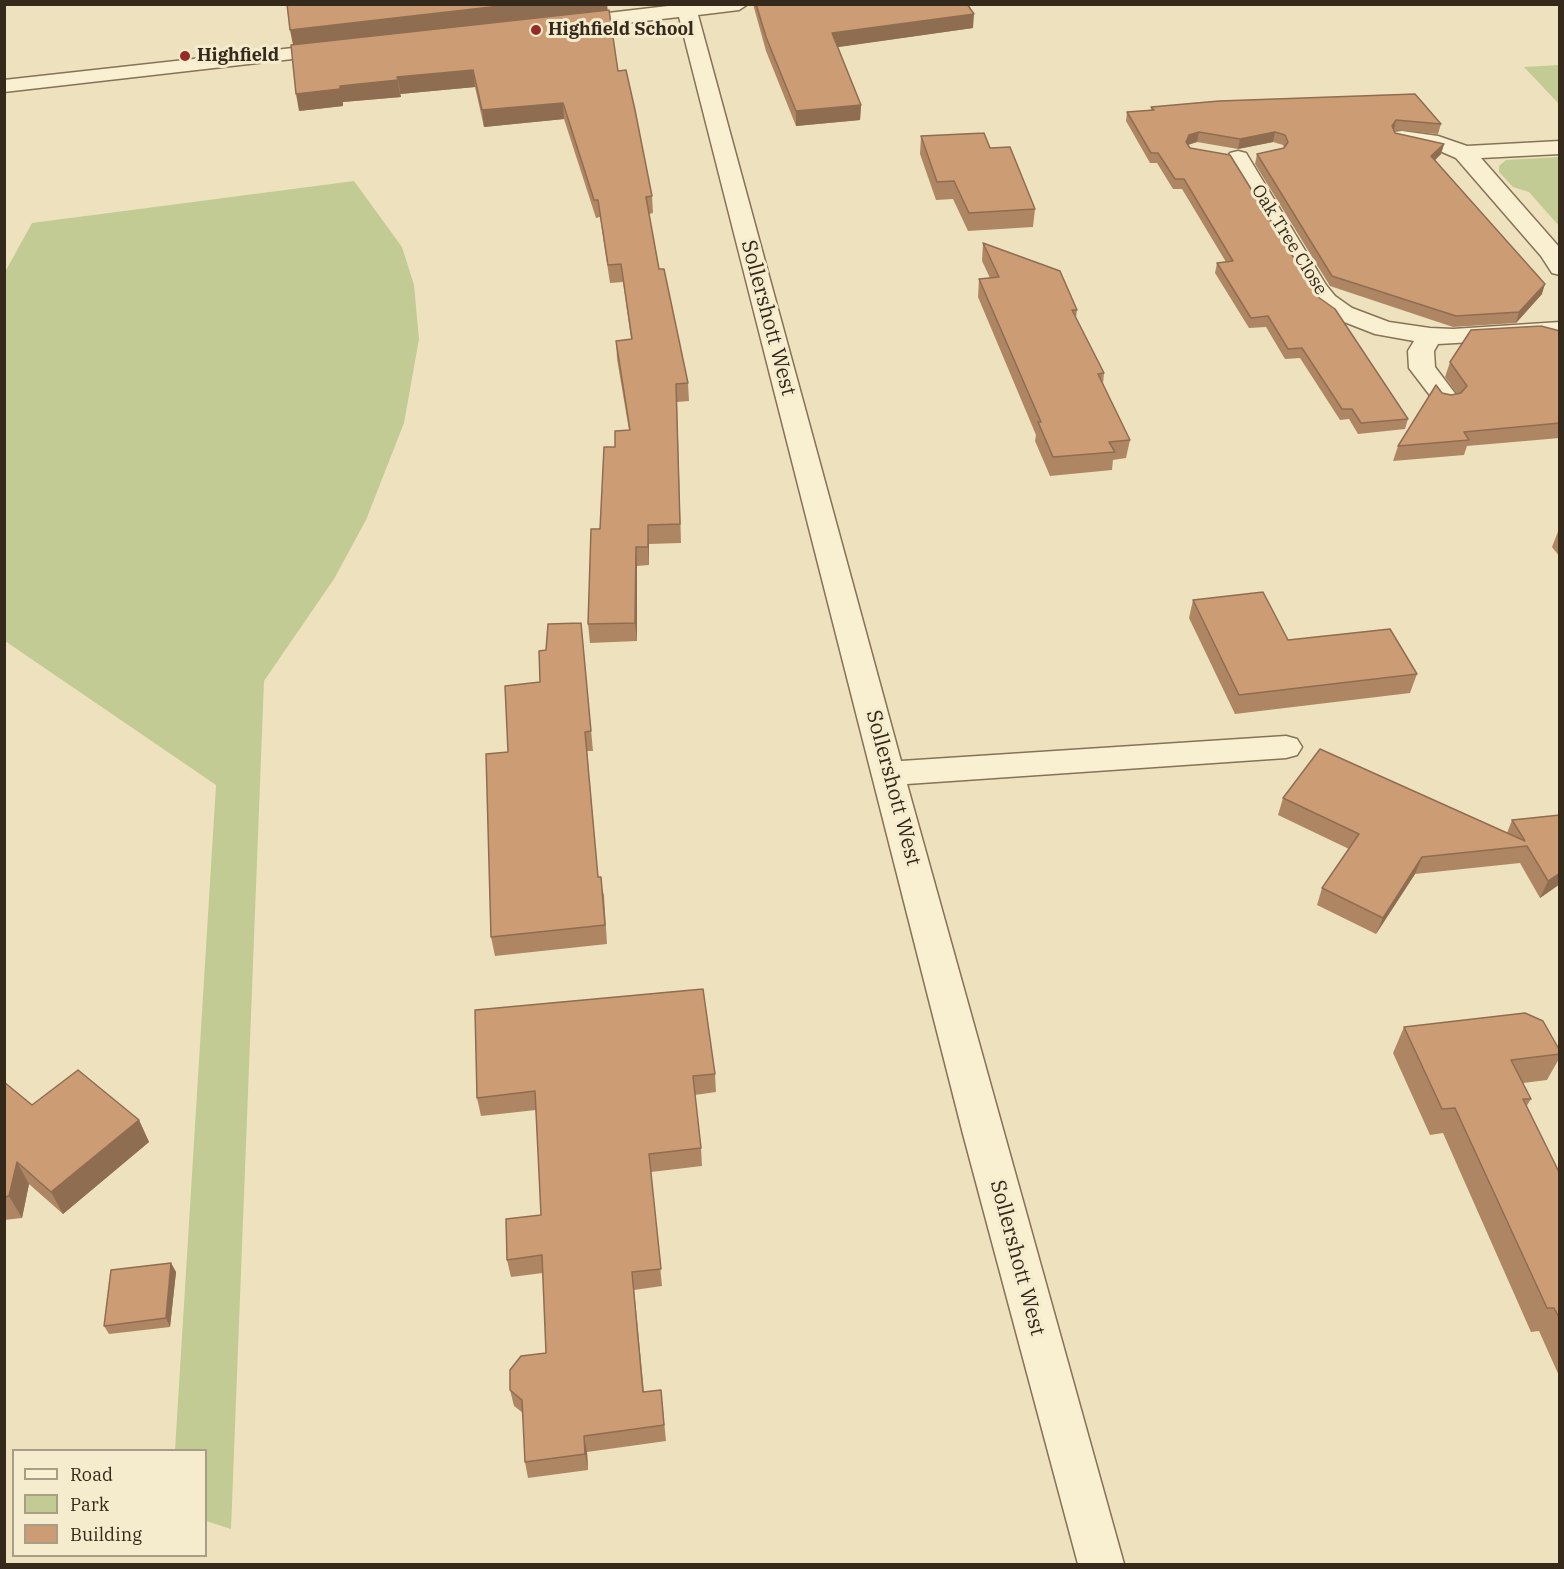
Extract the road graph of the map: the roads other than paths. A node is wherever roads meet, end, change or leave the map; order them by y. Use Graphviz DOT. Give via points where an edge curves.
graph roads {
  1 [pos="739,4"];
  2 [pos="687,11"];
  3 [pos="546,26"];
  4 [pos="358,46"];
  5 [pos="4,86"];
  6 [pos="1402,137"];
  7 [pos="1560,147"];
  8 [pos="1464,153"];
  9 [pos="1239,155"];
  10 [pos="1560,268"];
  11 [pos="1560,328"];
  12 [pos="1430,336"];
  13 [pos="1448,400"];
  14 [pos="1286,747"];
  15 [pos="889,774"];
  16 [pos="1101,1564"];
  1 -- 2 [label="street"];
  2 -- 3 [label="street"];
  2 -- 15 [label="street, Sollershott West"];
  4 -- 5 [label="street"];
  6 -- 8 [label="street" via="1438,142"];
  7 -- 8 [label="street"];
  8 -- 10 [label="street"];
  9 -- 12 [label="street, Oak Tree Close" via="1326,301 1362,322"];
  11 -- 12 [label="street, Oak Tree Close" via="1453,338"];
  12 -- 13 [label="street" via="1422,351 1422,368"];
  14 -- 15 [label="street"];
  15 -- 16 [label="street, Sollershott West"];
}
